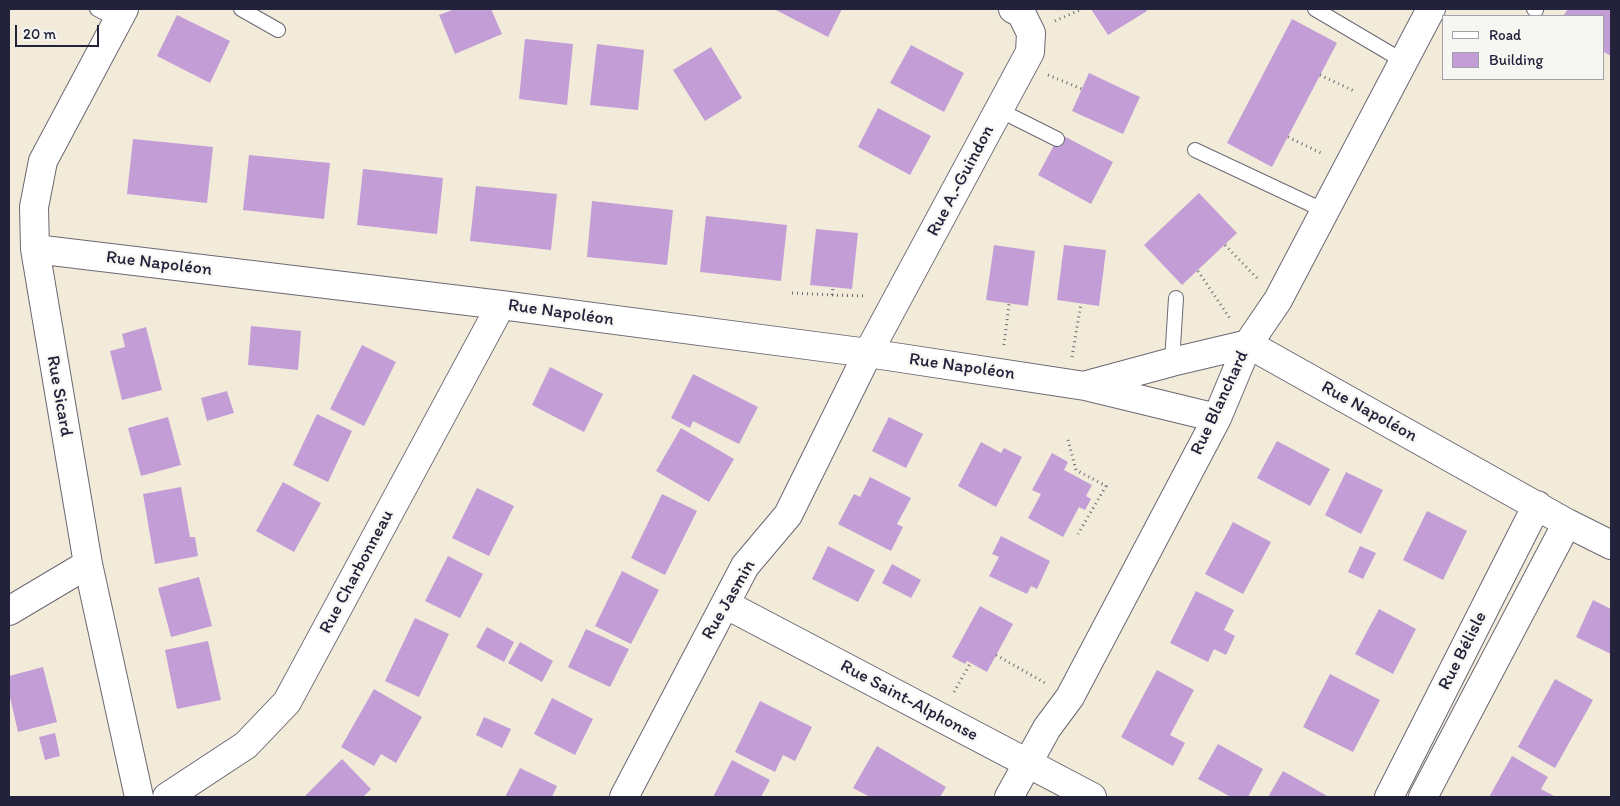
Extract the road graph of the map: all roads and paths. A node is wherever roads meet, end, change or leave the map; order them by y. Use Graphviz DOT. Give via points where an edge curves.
graph roads {
  1 [pos="241,9"];
  2 [pos="1016,9"];
  3 [pos="1315,9"];
  4 [pos="1431,9"];
  5 [pos="113,13"];
  6 [pos="278,30"];
  7 [pos="1403,61"];
  8 [pos="1023,66"];
  9 [pos="1320,75"];
  10 [pos="1082,89"];
  11 [pos="1381,103"];
  12 [pos="1000,110"];
  13 [pos="1288,137"];
  14 [pos="1057,139"];
  15 [pos="1195,150"];
  16 [pos="1348,167"];
  17 [pos="1325,211"];
  18 [pos="1225,245"];
  19 [pos="35,249"];
  20 [pos="1198,271"];
  21 [pos="833,288"];
  22 [pos="792,293"];
  23 [pos="1176,298"];
  24 [pos="1278,300"];
  25 [pos="1080,303"];
  26 [pos="1009,304"];
  27 [pos="501,305"];
  28 [pos="1248,344"];
  29 [pos="868,353"];
  30 [pos="1172,362"];
  31 [pos="1000,373"];
  32 [pos="1077,384"];
  33 [pos="1217,418"];
  34 [pos="1068,440"];
  35 [pos="1537,505"];
  36 [pos="1566,523"];
  37 [pos="1078,534"];
  38 [pos="1611,545"];
  39 [pos="88,564"];
  40 [pos="725,604"];
  41 [pos="9,611"];
  42 [pos="996,655"];
  43 [pos="971,662"];
  44 [pos="1070,697"];
  45 [pos="940,717"];
  46 [pos="1027,763"];
  47 [pos="139,797"];
  48 [pos="167,797"];
  49 [pos="624,797"];
  50 [pos="1009,797"];
  51 [pos="1092,797"];
  52 [pos="1389,797"];
  53 [pos="1422,797"];
  1 -- 6 [label="lane"];
  2 -- 8 [label="street, Rue A.-Guindon" via="1031,33 1030,52"];
  3 -- 7 [label="lane"];
  4 -- 7 [label="street, Rue Blanchard"];
  5 -- 19 [label="street, Rue Sicard" via="43,161 34,207"];
  7 -- 11 [label="street, Rue Blanchard"];
  8 -- 10 [label="path"];
  8 -- 12 [label="street, Rue A.-Guindon"];
  9 -- 11 [label="path"];
  11 -- 16 [label="street, Rue Blanchard"];
  12 -- 14 [label="lane"];
  12 -- 29 [label="street, Rue A.-Guindon"];
  13 -- 16 [label="path"];
  15 -- 17 [label="lane"];
  16 -- 17 [label="street, Rue Blanchard"];
  17 -- 24 [label="street, Rue Blanchard"];
  18 -- 24 [label="path"];
  19 -- 27 [label="street, Rue Napoléon"];
  19 -- 39 [label="street, Rue Sicard"];
  20 -- 28 [label="path"];
  21 -- 22 [label="path" via="832,295"];
  23 -- 30 [label="lane"];
  24 -- 28 [label="street, Rue Blanchard"];
  25 -- 32 [label="path"];
  26 -- 31 [label="path"];
  27 -- 29 [label="street, Rue Napoléon"];
  27 -- 48 [label="street, Rue Charbonneau" via="287,702 246,745"];
  28 -- 30 [label="street, Rue Napoléon"];
  28 -- 33 [label="street, Rue Blanchard"];
  28 -- 35 [label="street, Rue Napoléon"];
  29 -- 31 [label="street, Rue Napoléon"];
  29 -- 40 [label="street, Rue Jasmin" via="788,515 745,566"];
  30 -- 32 [label="street, Rue Napoléon"];
  31 -- 32 [label="street, Rue Napoléon"];
  32 -- 33 [label="street, Rue Napoléon"];
  33 -- 44 [label="street, Rue Blanchard"];
  34 -- 37 [label="path" via="1076,470 1106,486"];
  35 -- 36 [label="street, Rue Napoléon"];
  35 -- 52 [label="street, Rue Bélisle"];
  36 -- 38 [label="street, Rue Napoléon"];
  36 -- 53 [label="street, Rue Bélisle"];
  39 -- 41 [label="street"];
  39 -- 47 [label="street, Rue Sicard"];
  40 -- 45 [label="street, Rue Saint-Alphonse"];
  40 -- 49 [label="street, Rue Jasmin"];
  42 -- 44 [label="path"];
  43 -- 45 [label="path"];
  44 -- 46 [label="street, Rue Blanchard"];
  45 -- 46 [label="street, Rue Saint-Alphonse"];
  46 -- 50 [label="street, Rue Blanchard"];
  46 -- 51 [label="street, Rue Saint-Alphonse"];
}
